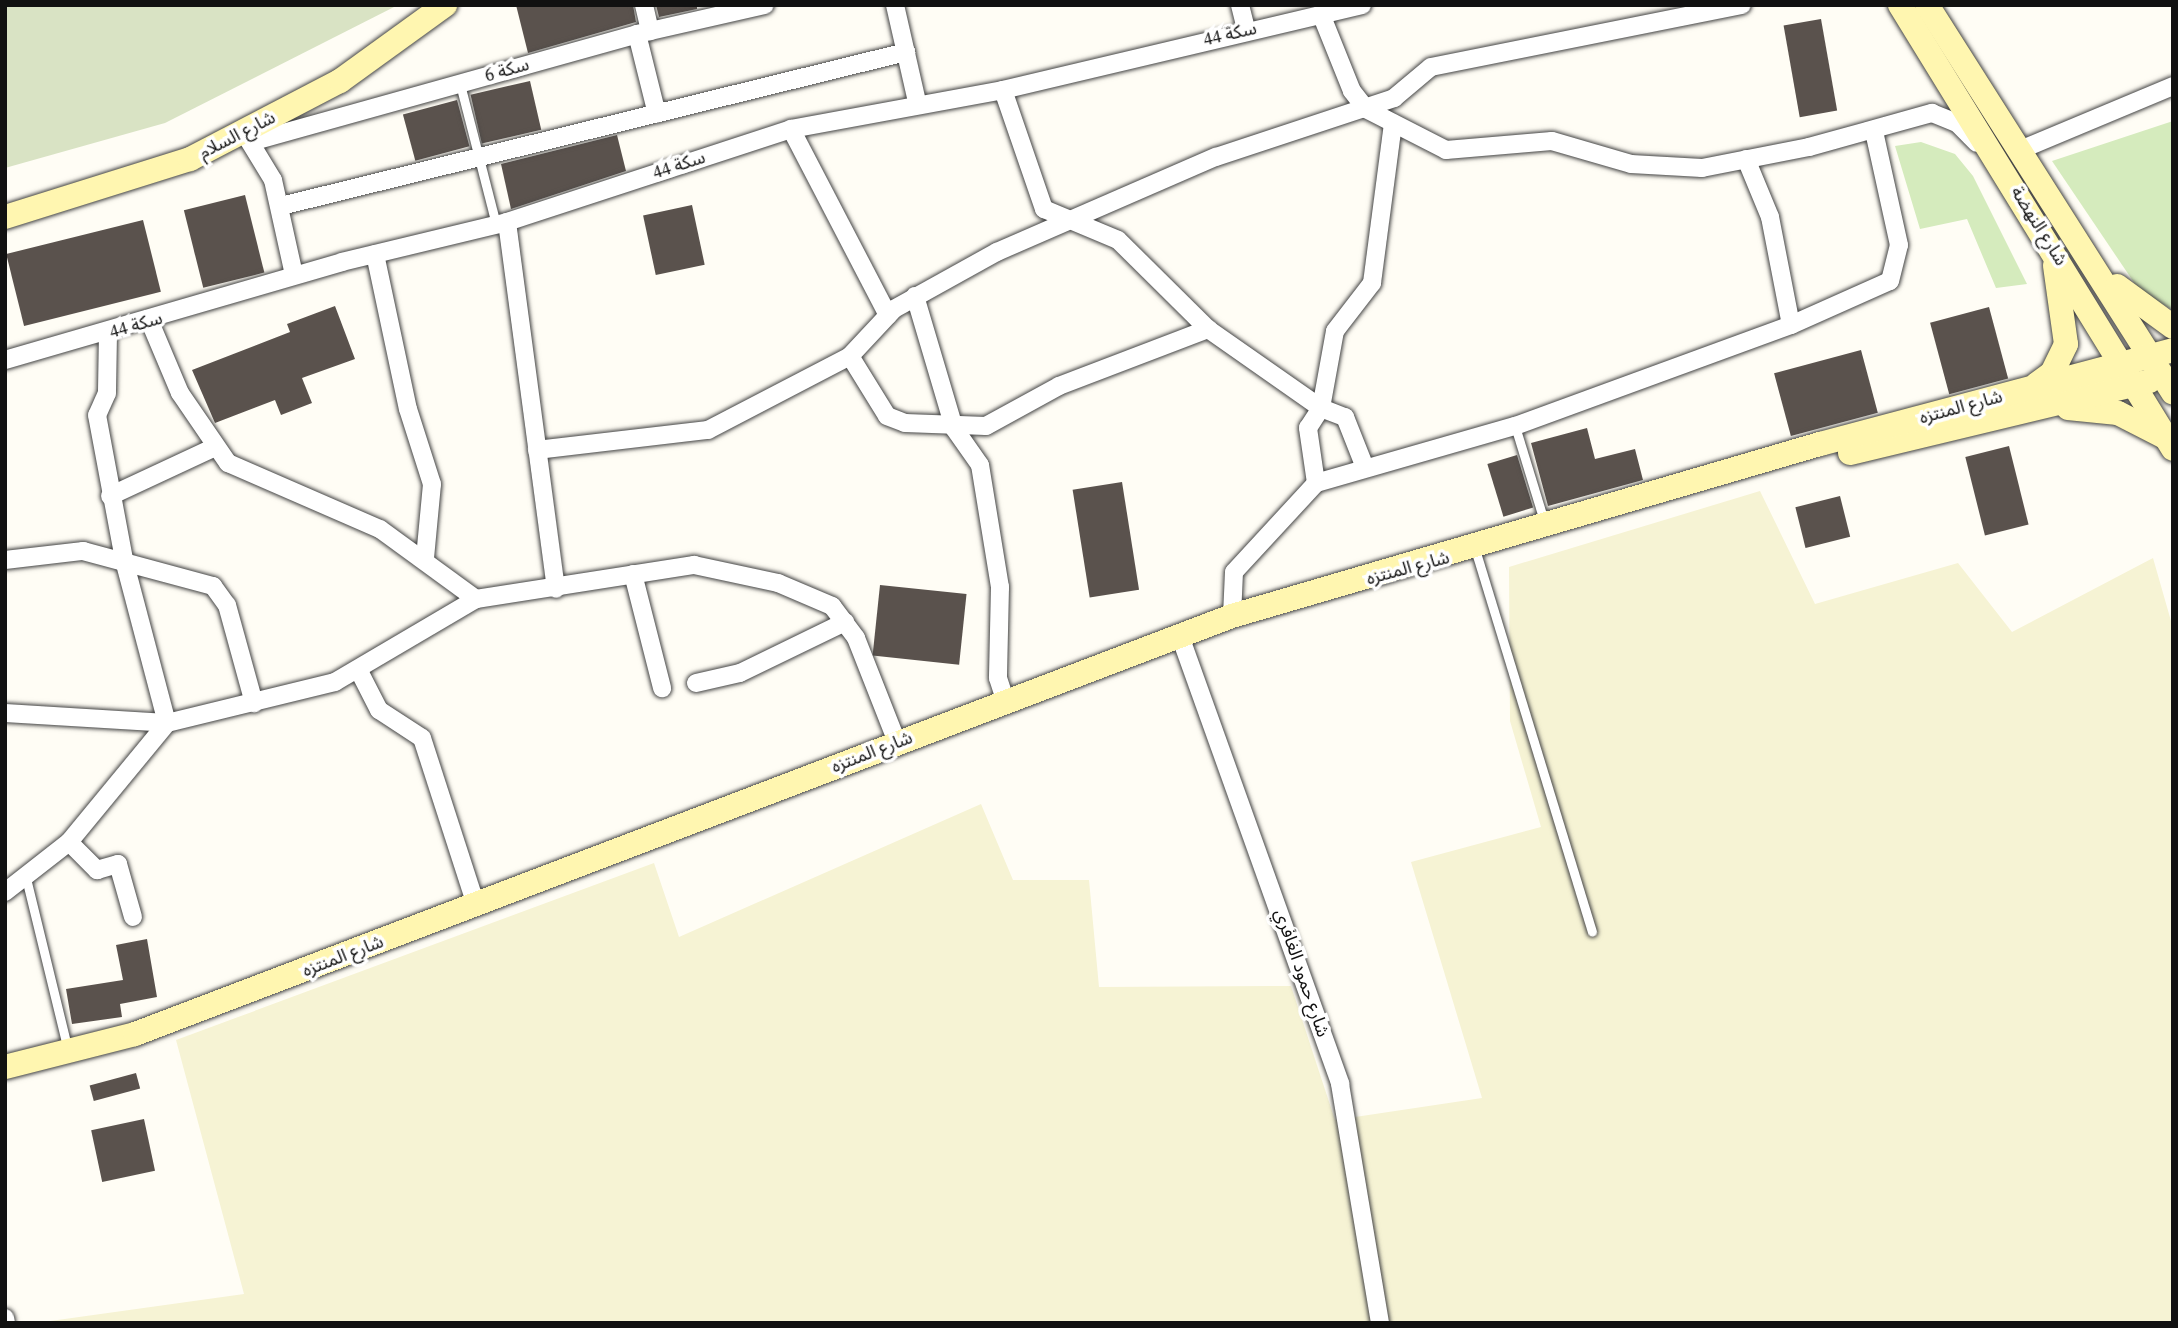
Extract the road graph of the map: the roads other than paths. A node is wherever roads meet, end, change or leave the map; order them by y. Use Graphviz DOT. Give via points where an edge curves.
graph roads {
  1 [pos="445,5"];
  2 [pos="644,5"];
  3 [pos="765,5"];
  4 [pos="895,5"];
  5 [pos="1240,5"];
  6 [pos="1362,5"];
  7 [pos="1742,5"];
  8 [pos="1900,5"];
  9 [pos="1933,9"];
  10 [pos="1679,11"];
  11 [pos="1321,14"];
  12 [pos="1246,29"];
  13 [pos="644,33"];
  14 [pos="906,52"];
  15 [pos="460,83"];
  16 [pos="2173,86"];
  17 [pos="1003,90"];
  18 [pos="917,102"];
  19 [pos="1366,109"];
  20 [pos="657,114"];
  21 [pos="1393,123"];
  22 [pos="791,129"];
  23 [pos="1874,131"];
  24 [pos="247,137"];
  25 [pos="478,158"];
  26 [pos="2011,158"];
  27 [pos="1746,159"];
  28 [pos="281,206"];
  29 [pos="5,217"];
  30 [pos="1068,222"];
  31 [pos="502,223"];
  32 [pos="2049,241"];
  33 [pos="375,254"];
  34 [pos="2093,265"];
  35 [pos="294,275"];
  36 [pos="915,296"];
  37 [pos="888,315"];
  38 [pos="150,322"];
  39 [pos="1791,325"];
  40 [pos="2173,327"];
  41 [pos="1208,329"];
  42 [pos="108,333"];
  43 [pos="2163,352"];
  44 [pos="850,356"];
  45 [pos="5,360"];
  46 [pos="2121,362"];
  47 [pos="2170,382"];
  48 [pos="2134,384"];
  49 [pos="2029,390"];
  50 [pos="2047,407"];
  51 [pos="1321,408"];
  52 [pos="1515,426"];
  53 [pos="954,428"];
  54 [pos="2170,443"];
  55 [pos="215,447"];
  56 [pos="537,450"];
  57 [pos="1364,465"];
  58 [pos="1750,468"];
  59 [pos="1316,483"];
  60 [pos="110,496"];
  61 [pos="1546,528"];
  62 [pos="1475,549"];
  63 [pos="425,558"];
  64 [pos="5,560"];
  65 [pos="125,564"];
  66 [pos="632,575"];
  67 [pos="556,590"];
  68 [pos="476,599"];
  69 [pos="1232,616"];
  70 [pos="845,622"];
  71 [pos="1180,636"];
  72 [pos="359,671"];
  73 [pos="696,683"];
  74 [pos="662,688"];
  75 [pos="1005,700"];
  76 [pos="254,704"];
  77 [pos="5,713"];
  78 [pos="167,723"];
  79 [pos="897,743"];
  80 [pos="69,842"];
  81 [pos="26,878"];
  82 [pos="5,892"];
  83 [pos="476,905"];
  84 [pos="133,917"];
  85 [pos="1592,931"];
  86 [pos="69,1051"];
  87 [pos="5,1067"];
  88 [pos="1380,1323"];
  1 -- 24 [label="street, شارع السلام" via="340,81"];
  2 -- 13 [label="street"];
  3 -- 13 [label="street, سكة 6"];
  4 -- 14 [label="street"];
  5 -- 12 [label="street"];
  6 -- 11 [label="street, سكة 44"];
  7 -- 10 [label="street"];
  8 -- 26 [label="street, شارع النهضة"];
  9 -- 26 [label="street, شارع النهضة"];
  10 -- 19 [label="street" via="1456,59 1431,67 1394,98"];
  11 -- 12 [label="street, سكة 44"];
  11 -- 19 [label="street" via="1352,91"];
  12 -- 17 [label="street, سكة 44"];
  13 -- 15 [label="street, سكة 6"];
  13 -- 20 [label="street"];
  14 -- 18 [label="street"];
  14 -- 20 [label="street"];
  15 -- 24 [label="street, سكة 6"];
  15 -- 25 [label="lane"];
  16 -- 26 [label="street"];
  17 -- 18 [label="street, سكة 44"];
  17 -- 30 [label="street" via="1036,196 1044,209"];
  18 -- 22 [label="street, سكة 44"];
  19 -- 21 [label="street"];
  19 -- 30 [label="street" via="1216,157"];
  20 -- 25 [label="street"];
  21 -- 27 [label="street" via="1446,150 1528,140 1669,167"];
  21 -- 51 [label="street" via="1372,283 1335,331"];
  22 -- 31 [label="street, سكة 44"];
  22 -- 37 [label="street"];
  23 -- 26 [label="street" via="1932,113"];
  23 -- 27 [label="street"];
  23 -- 39 [label="street" via="1898,263 1891,281"];
  24 -- 28 [label="street"];
  24 -- 29 [label="street, شارع السلام"];
  25 -- 28 [label="street"];
  25 -- 31 [label="lane"];
  26 -- 32 [label="street, شارع النهضة"];
  26 -- 34 [label="street, شارع النهضة"];
  27 -- 39 [label="street" via="1770,217"];
  28 -- 35 [label="street"];
  30 -- 36 [label="street"];
  30 -- 41 [label="street" via="1118,240"];
  31 -- 33 [label="street, سكة 44"];
  31 -- 56 [label="street"];
  32 -- 46 [label="street, شارع النهضة"];
  32 -- 49 [label="street" via="2066,344 2052,373"];
  33 -- 35 [label="street, سكة 44"];
  33 -- 63 [label="street" via="408,409 432,484"];
  34 -- 40 [label="street"];
  34 -- 43 [label="street, شارع النهضة"];
  35 -- 38 [label="street, سكة 44"];
  36 -- 37 [label="street"];
  36 -- 53 [label="street"];
  37 -- 44 [label="street"];
  38 -- 42 [label="street, سكة 44"];
  38 -- 55 [label="street" via="164,363"];
  39 -- 52 [label="street"];
  41 -- 51 [label="street"];
  41 -- 53 [label="street" via="1059,386 1004,419"];
  42 -- 45 [label="street, سكة 44"];
  42 -- 60 [label="street" via="107,393 97,415"];
  43 -- 46 [label="street, شارع المنتزه"];
  43 -- 47 [label="street, شارع النهضة"];
  44 -- 53 [label="street" via="887,416"];
  44 -- 56 [label="street" via="708,430"];
  46 -- 48 [label="street, شارع النهضة"];
  46 -- 49 [label="street, شارع المنتزه"];
  47 -- 48 [label="street, شارع المنتزه"];
  48 -- 50 [label="street, شارع المنتزه"];
  48 -- 54 [label="street, شارع النهضة"];
  49 -- 58 [label="street, شارع المنتزه"];
  50 -- 54 [label="street" via="2118,414"];
  50 -- 58 [label="street, شارع المنتزه" via="1824,460"];
  51 -- 57 [label="street" via="1345,417"];
  51 -- 59 [label="street" via="1308,428"];
  52 -- 57 [label="street"];
  52 -- 61 [label="lane"];
  53 -- 75 [label="street" via="980,465 984,485 1000,587 998,678"];
  55 -- 60 [label="street"];
  55 -- 63 [label="street" via="252,477 380,529"];
  56 -- 67 [label="street"];
  57 -- 59 [label="street"];
  58 -- 61 [label="street, شارع المنتزه"];
  59 -- 69 [label="street" via="1234,572"];
  60 -- 65 [label="street"];
  61 -- 62 [label="street, شارع المنتزه"];
  62 -- 69 [label="street, شارع المنتزه"];
  62 -- 85 [label="lane"];
  63 -- 68 [label="street"];
  64 -- 65 [label="street" via="64,550"];
  65 -- 76 [label="street" via="202,581 221,593"];
  65 -- 78 [label="street"];
  66 -- 67 [label="street"];
  66 -- 70 [label="street" via="694,565 726,570 809,595"];
  66 -- 74 [label="street"];
  67 -- 68 [label="street"];
  68 -- 72 [label="street"];
  69 -- 71 [label="street, شارع المنتزه"];
  70 -- 73 [label="street" via="740,673"];
  70 -- 79 [label="street"];
  71 -- 75 [label="street, شارع المنتزه"];
  71 -- 88 [label="street, شارع حمود الغافري" via="1340,1084"];
  72 -- 76 [label="street"];
  72 -- 83 [label="street" via="379,710 422,738"];
  75 -- 79 [label="street, شارع المنتزه"];
  76 -- 78 [label="street"];
  77 -- 78 [label="street"];
  78 -- 80 [label="street"];
  79 -- 83 [label="street, شارع المنتزه"];
  80 -- 81 [label="street"];
  80 -- 84 [label="street" via="97,870 118,864"];
  81 -- 82 [label="street"];
  81 -- 86 [label="lane"];
  83 -- 86 [label="street, شارع المنتزه" via="135,1034"];
  86 -- 87 [label="street, شارع المنتزه"];
}
